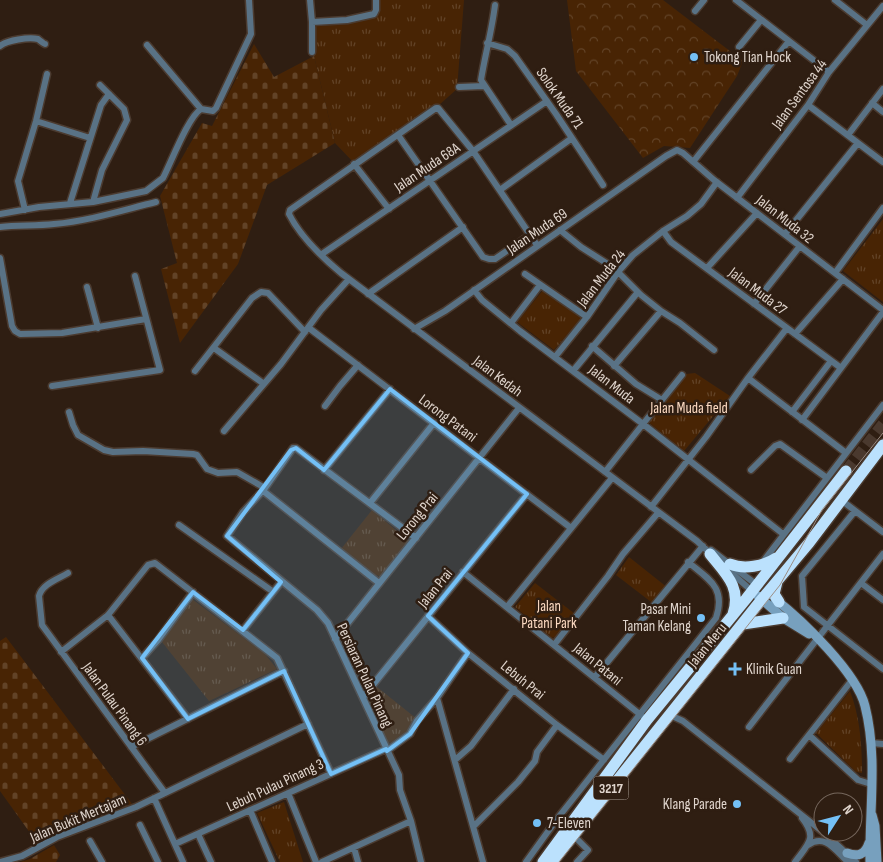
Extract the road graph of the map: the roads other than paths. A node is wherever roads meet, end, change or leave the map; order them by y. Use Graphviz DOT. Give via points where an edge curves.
graph roads {
  1 [pos="249,0"];
  2 [pos="310,0"];
  3 [pos="704,0"];
  4 [pos="736,0"];
  5 [pos="835,0"];
  6 [pos="376,3"];
  7 [pos="495,5"];
  8 [pos="883,6"];
  9 [pos="696,11"];
  10 [pos="761,20"];
  11 [pos="312,22"];
  12 [pos="867,25"];
  13 [pos="789,41"];
  14 [pos="487,42"];
  15 [pos="45,44"];
  16 [pos="0,46"];
  17 [pos="148,46"];
  18 [pos="739,47"];
  19 [pos="312,52"];
  20 [pos="829,72"];
  21 [pos="47,74"];
  22 [pos="100,85"];
  23 [pos="484,86"];
  24 [pos="459,87"];
  25 [pos="883,89"];
  26 [pos="109,94"];
  27 [pos="547,101"];
  28 [pos="872,103"];
  29 [pos="808,105"];
  30 [pos="201,108"];
  31 [pos="883,112"];
  32 [pos="36,121"];
  33 [pos="511,126"];
  34 [pos="398,135"];
  35 [pos="848,135"];
  36 [pos="90,138"];
  37 [pos="572,138"];
  38 [pos="858,143"];
  39 [pos="473,151"];
  40 [pos="672,151"];
  41 [pos="693,162"];
  42 [pos="883,162"];
  43 [pos="354,164"];
  44 [pos="430,179"];
  45 [pos="717,182"];
  46 [pos="602,183"];
  47 [pos="500,190"];
  48 [pos="737,198"];
  49 [pos="92,202"];
  50 [pos="156,202"];
  51 [pos="70,203"];
  52 [pos="389,208"];
  53 [pos="883,208"];
  54 [pos="25,210"];
  55 [pos="757,213"];
  56 [pos="0,214"];
  57 [pos="0,227"];
  58 [pos="463,227"];
  59 [pos="560,230"];
  60 [pos="663,231"];
  61 [pos="530,234"];
  62 [pos="785,234"];
  63 [pos="537,245"];
  64 [pos="800,246"];
  65 [pos="322,254"];
  66 [pos="0,258"];
  67 [pos="707,268"];
  68 [pos="618,272"];
  69 [pos="835,273"];
  70 [pos="525,274"];
  71 [pos="135,276"];
  72 [pos="348,278"];
  73 [pos="843,279"];
  74 [pos="540,285"];
  75 [pos="87,287"];
  76 [pos="474,290"];
  77 [pos="638,292"];
  78 [pos="368,294"];
  79 [pos="754,304"];
  80 [pos="661,311"];
  81 [pos="883,311"];
  82 [pos="587,317"];
  83 [pos="146,319"];
  84 [pos="511,323"];
  85 [pos="98,328"];
  86 [pos="787,328"];
  87 [pos="414,329"];
  88 [pos="307,330"];
  89 [pos="796,334"];
  90 [pos="592,346"];
  91 [pos="214,348"];
  92 [pos="714,350"];
  93 [pos="555,357"];
  94 [pos="831,361"];
  95 [pos="358,365"];
  96 [pos="614,366"];
  97 [pos="841,368"];
  98 [pos="195,371"];
  99 [pos="573,371"];
  100 [pos="682,375"];
  101 [pos="748,378"];
  102 [pos="264,384"];
  103 [pos="52,386"];
  104 [pos="390,389"];
  105 [pos="662,400"];
  106 [pos="883,405"];
  107 [pos="325,406"];
  108 [pos="519,408"];
  109 [pos="69,412"];
  110 [pos="792,412"];
  111 [pos="802,420"];
  112 [pos="434,423"];
  113 [pos="643,424"];
  114 [pos="224,431"];
  115 [pos="883,446"];
  116 [pos="846,453"];
  117 [pos="480,458"];
  118 [pos="688,460"];
  119 [pos="324,470"];
  120 [pos="751,470"];
  121 [pos="846,471"];
  122 [pos="605,472"];
  123 [pos="612,478"];
  124 [pos="827,478"];
  125 [pos="263,489"];
  126 [pos="527,494"];
  127 [pos="841,500"];
  128 [pos="370,503"];
  129 [pos="651,507"];
  130 [pos="855,511"];
  131 [pos="658,513"];
  132 [pos="179,525"];
  133 [pos="571,528"];
  134 [pos="883,532"];
  135 [pos="783,534"];
  136 [pos="416,538"];
  137 [pos="706,550"];
  138 [pos="781,554"];
  139 [pos="883,554"];
  140 [pos="688,562"];
  141 [pos="730,564"];
  142 [pos="762,564"];
  143 [pos="463,572"];
  144 [pos="68,573"];
  145 [pos="778,580"];
  146 [pos="281,582"];
  147 [pos="379,583"];
  148 [pos="861,583"];
  149 [pos="754,588"];
  150 [pos="272,591"];
  151 [pos="193,592"];
  152 [pos="764,596"];
  153 [pos="883,600"];
  154 [pos="779,602"];
  155 [pos="507,607"];
  156 [pos="108,615"];
  157 [pos="428,616"];
  158 [pos="783,618"];
  159 [pos="743,624"];
  160 [pos="828,626"];
  161 [pos="242,630"];
  162 [pos="715,637"];
  163 [pos="335,639"];
  164 [pos="818,640"];
  165 [pos="554,645"];
  166 [pos="61,652"];
  167 [pos="468,653"];
  168 [pos="142,658"];
  169 [pos="883,669"];
  170 [pos="284,670"];
  171 [pos="595,676"];
  172 [pos="852,680"];
  173 [pos="514,689"];
  174 [pos="362,697"];
  175 [pos="437,698"];
  176 [pos="670,715"];
  177 [pos="644,717"];
  178 [pos="188,719"];
  179 [pos="308,724"];
  180 [pos="557,725"];
  181 [pos="749,727"];
  182 [pos="809,735"];
  183 [pos="871,743"];
  184 [pos="883,744"];
  185 [pos="131,747"];
  186 [pos="386,750"];
  187 [pos="790,759"];
  188 [pos="455,760"];
  189 [pos="604,760"];
  190 [pos="610,771"];
  191 [pos="330,774"];
  192 [pos="586,783"];
  193 [pos="871,784"];
  194 [pos="597,790"];
  195 [pos="165,793"];
  196 [pos="288,793"];
  197 [pos="154,798"];
  198 [pos="250,810"];
  199 [pos="797,812"];
  200 [pos="872,812"];
  201 [pos="411,822"];
  202 [pos="813,824"];
  203 [pos="140,825"];
  204 [pos="474,826"];
  205 [pos="198,834"];
  206 [pos="573,835"];
  207 [pos="90,841"];
  208 [pos="870,841"];
  209 [pos="832,842"];
  210 [pos="174,844"];
  211 [pos="807,846"];
  212 [pos="354,848"];
  213 [pos="847,858"];
  214 [pos="0,862"];
  215 [pos="102,862"];
  216 [pos="158,862"];
  217 [pos="182,862"];
  218 [pos="210,862"];
  219 [pos="272,862"];
  220 [pos="316,862"];
  221 [pos="322,862"];
  222 [pos="358,862"];
  223 [pos="421,862"];
  224 [pos="483,862"];
  225 [pos="526,862"];
  226 [pos="543,862"];
  227 [pos="552,862"];
  228 [pos="577,862"];
  229 [pos="795,862"];
  230 [pos="856,862"];
  231 [pos="870,862"];
  232 [pos="877,862"];
  1 -- 30 [label="street" via="250,39 216,108 213,111"];
  2 -- 11 [label="street"];
  3 -- 9 [label="street"];
  4 -- 10 [label="street"];
  5 -- 12 [label="street"];
  6 -- 11 [label="street" via="374,14"];
  7 -- 14 [label="street"];
  8 -- 12 [label="street, Jalan Sentosa 44"];
  10 -- 13 [label="street"];
  10 -- 18 [label="street"];
  11 -- 19 [label="street"];
  12 -- 20 [label="street, Jalan Sentosa 44"];
  13 -- 20 [label="street"];
  13 -- 41 [label="street"];
  14 -- 23 [label="street" via="481,80"];
  14 -- 27 [label="street, Solok Muda 71" via="512,52"];
  15 -- 16 [label="street" via="38,39 12,40"];
  17 -- 30 [label="street"];
  20 -- 29 [label="street, Jalan Sentosa 44"];
  21 -- 32 [label="street"];
  22 -- 26 [label="street"];
  23 -- 24 [label="street"];
  23 -- 33 [label="street"];
  25 -- 28 [label="street"];
  26 -- 36 [label="street" via="101,105"];
  26 -- 49 [label="street" via="124,109 127,120 102,170"];
  27 -- 33 [label="street, Jalan Muda 68A"];
  27 -- 37 [label="street, Solok Muda 71"];
  28 -- 31 [label="street"];
  28 -- 35 [label="street"];
  29 -- 35 [label="street"];
  29 -- 48 [label="street, Jalan Sentosa 44"];
  30 -- 49 [label="street" via="157,184 146,191"];
  32 -- 36 [label="street"];
  32 -- 54 [label="street" via="18,181"];
  33 -- 39 [label="street, Jalan Muda 68A"];
  34 -- 39 [label="street" via="438,108"];
  34 -- 43 [label="street"];
  34 -- 44 [label="street"];
  35 -- 38 [label="street"];
  36 -- 51 [label="street"];
  37 -- 46 [label="street, Solok Muda 71"];
  37 -- 47 [label="street"];
  38 -- 42 [label="street"];
  38 -- 62 [label="street"];
  39 -- 44 [label="street, Jalan Muda 68A"];
  39 -- 47 [label="street"];
  40 -- 41 [label="street, Jalan Muda 32" via="680,151"];
  40 -- 59 [label="street, Jalan Muda 69"];
  41 -- 45 [label="street, Jalan Muda 32"];
  43 -- 52 [label="street"];
  43 -- 65 [label="street, Jalan Kedah" via="290,210 289,214 304,235"];
  44 -- 52 [label="street, Jalan Muda 68A"];
  44 -- 58 [label="street"];
  45 -- 48 [label="street, Jalan Muda 32"];
  45 -- 60 [label="street, Jalan Muda 24" via="701,204"];
  47 -- 61 [label="street"];
  48 -- 55 [label="street, Jalan Muda 32"];
  49 -- 51 [label="street"];
  50 -- 57 [label="street" via="82,220"];
  51 -- 54 [label="street"];
  52 -- 65 [label="street, Jalan Muda 68A"];
  53 -- 69 [label="street"];
  54 -- 56 [label="street"];
  55 -- 62 [label="street, Jalan Muda 32"];
  55 -- 67 [label="street"];
  58 -- 61 [label="street" via="483,257 489,259 495,259"];
  58 -- 78 [label="street"];
  59 -- 63 [label="street, Jalan Muda 69"];
  59 -- 68 [label="street"];
  60 -- 67 [label="street, Jalan Muda 27" via="671,242"];
  60 -- 68 [label="street, Jalan Muda 24"];
  61 -- 63 [label="street"];
  62 -- 64 [label="street, Jalan Muda 32"];
  63 -- 76 [label="street, Jalan Muda 69"];
  64 -- 69 [label="street, Jalan Muda 32"];
  64 -- 79 [label="street"];
  65 -- 72 [label="street, Jalan Kedah"];
  66 -- 85 [label="street" via="15,331 43,334"];
  67 -- 79 [label="street, Jalan Muda 27"];
  68 -- 77 [label="street"];
  68 -- 82 [label="street, Jalan Muda 24"];
  69 -- 73 [label="street, Jalan Muda 32"];
  70 -- 74 [label="street"];
  71 -- 83 [label="street"];
  72 -- 78 [label="street, Jalan Kedah"];
  72 -- 88 [label="street"];
  73 -- 81 [label="street, Jalan Muda 32"];
  73 -- 89 [label="street"];
  74 -- 82 [label="street"];
  74 -- 84 [label="street"];
  75 -- 85 [label="street"];
  76 -- 84 [label="street, Jalan Muda"];
  76 -- 87 [label="street, Jalan Muda 69"];
  77 -- 80 [label="street"];
  77 -- 90 [label="street"];
  78 -- 87 [label="street, Jalan Kedah"];
  79 -- 86 [label="street, Jalan Muda 27"];
  80 -- 92 [label="street"];
  80 -- 96 [label="street"];
  81 -- 97 [label="street"];
  82 -- 93 [label="street, Jalan Muda 24"];
  83 -- 85 [label="street"];
  83 -- 103 [label="street" via="160,370"];
  84 -- 93 [label="street, Jalan Muda"];
  86 -- 89 [label="street, Jalan Muda 27"];
  86 -- 101 [label="street"];
  87 -- 108 [label="street, Jalan Kedah"];
  88 -- 91 [label="street, Lorong Patani" via="263,291 252,298"];
  88 -- 95 [label="street, Lorong Patani"];
  88 -- 102 [label="street"];
  89 -- 94 [label="street, Jalan Muda 27"];
  90 -- 96 [label="street"];
  90 -- 99 [label="street"];
  91 -- 98 [label="street"];
  91 -- 102 [label="street"];
  93 -- 99 [label="street, Jalan Muda"];
  94 -- 97 [label="street, Jalan Muda 27"];
  94 -- 110 [label="street"];
  95 -- 104 [label="street, Lorong Patani"];
  95 -- 107 [label="street"];
  96 -- 105 [label="street"];
  97 -- 111 [label="street"];
  99 -- 113 [label="street, Jalan Muda"];
  100 -- 105 [label="street"];
  101 -- 110 [label="street"];
  101 -- 118 [label="street"];
  102 -- 114 [label="street"];
  104 -- 112 [label="street, Lorong Patani"];
  104 -- 119 [label="street"];
  105 -- 113 [label="street"];
  106 -- 116 [label="street"];
  108 -- 117 [label="street, Lorong Prai"];
  108 -- 122 [label="street, Jalan Kedah"];
  109 -- 125 [label="street" via="78,435 104,450 193,454 207,469 218,473 236,472"];
  110 -- 111 [label="street"];
  111 -- 116 [label="street"];
  112 -- 117 [label="street, Lorong Patani"];
  112 -- 128 [label="street"];
  113 -- 118 [label="street, Jalan Muda"];
  113 -- 122 [label="street"];
  115 -- 127 [label="highway, Jalan Meru / 3217"];
  116 -- 124 [label="street"];
  117 -- 126 [label="street, Lorong Patani"];
  117 -- 136 [label="street, Lorong Prai"];
  118 -- 129 [label="street"];
  118 -- 135 [label="street, Jalan Muda"];
  119 -- 125 [label="street" via="293,448"];
  119 -- 128 [label="street"];
  120 -- 124 [label="street" via="780,444"];
  121 -- 138 [label="highway, Jalan Meru / 3217"];
  122 -- 123 [label="street, Jalan Kedah"];
  123 -- 129 [label="street, Jalan Kedah"];
  123 -- 133 [label="street"];
  124 -- 135 [label="street"];
  125 -- 146 [label="street, Persiaran Pulau Pinang" via="227,536"];
  125 -- 147 [label="street"];
  126 -- 133 [label="street, Lorong Patani"];
  126 -- 143 [label="street, Jalan Prai"];
  127 -- 130 [label="street"];
  127 -- 145 [label="highway, Jalan Meru / 3217"];
  128 -- 136 [label="street"];
  129 -- 131 [label="street, Jalan Kedah"];
  130 -- 134 [label="street"];
  130 -- 160 [label="street" via="802,576 804,608"];
  131 -- 137 [label="street, Jalan Kedah"];
  131 -- 165 [label="street"];
  132 -- 150 [label="street"];
  133 -- 155 [label="street"];
  135 -- 142 [label="street"];
  136 -- 147 [label="street, Lorong Prai"];
  137 -- 140 [label="street"];
  137 -- 141 [label="street" via="713,551"];
  137 -- 149 [label="street"];
  137 -- 162 [label="highway" via="729,575 736,599 733,615"];
  138 -- 142 [label="highway"];
  138 -- 149 [label="highway, Jalan Meru / 3217"];
  139 -- 148 [label="street"];
  140 -- 171 [label="street"];
  140 -- 177 [label="street" via="717,588 720,607 716,618"];
  141 -- 142 [label="highway" via="738,567"];
  141 -- 149 [label="street"];
  143 -- 155 [label="street, Jalan Patani"];
  143 -- 157 [label="street, Jalan Prai"];
  144 -- 166 [label="street, Jalan Pulau Pinang 6" via="44,586 39,596 45,629"];
  145 -- 152 [label="highway, Jalan Meru / 3217"];
  145 -- 154 [label="highway" via="774,594"];
  146 -- 150 [label="street"];
  146 -- 163 [label="street, Persiaran Pulau Pinang" via="317,610"];
  147 -- 163 [label="street, Lorong Prai"];
  148 -- 153 [label="street"];
  148 -- 160 [label="street"];
  149 -- 152 [label="street"];
  149 -- 162 [label="highway, Jalan Meru / 3217"];
  150 -- 161 [label="street"];
  151 -- 156 [label="street" via="155,563 148,565"];
  151 -- 161 [label="street"];
  151 -- 168 [label="street"];
  152 -- 154 [label="street"];
  152 -- 158 [label="street"];
  152 -- 159 [label="highway, Jalan Meru / 3217"];
  154 -- 164 [label="street" via="797,616"];
  155 -- 165 [label="street, Jalan Patani"];
  156 -- 166 [label="street"];
  156 -- 168 [label="street"];
  157 -- 167 [label="street, Lebuh Prai"];
  157 -- 174 [label="street, Jalan Prai"];
  158 -- 159 [label="highway"];
  158 -- 164 [label="street"];
  159 -- 176 [label="highway, Jalan Meru / 3217"];
  160 -- 164 [label="street"];
  160 -- 169 [label="street"];
  161 -- 170 [label="street" via="277,658"];
  162 -- 177 [label="highway, Jalan Meru / 3217"];
  163 -- 174 [label="street, Persiaran Pulau Pinang"];
  164 -- 172 [label="street"];
  164 -- 181 [label="street"];
  165 -- 171 [label="street, Jalan Patani"];
  166 -- 185 [label="street, Jalan Pulau Pinang 6"];
  167 -- 173 [label="street, Lebuh Prai"];
  167 -- 175 [label="street, Lebuh Pulau Pinang 3"];
  168 -- 178 [label="street"];
  170 -- 178 [label="street"];
  170 -- 179 [label="street"];
  171 -- 177 [label="street, Jalan Patani"];
  172 -- 182 [label="street"];
  172 -- 183 [label="street" via="865,705"];
  173 -- 180 [label="street, Lebuh Prai"];
  173 -- 188 [label="street" via="471,746"];
  174 -- 186 [label="street, Persiaran Pulau Pinang"];
  175 -- 186 [label="street, Lebuh Pulau Pinang 3" via="410,734"];
  175 -- 188 [label="street"];
  176 -- 190 [label="highway" via="664,714 655,720"];
  176 -- 199 [label="street" via="683,721"];
  176 -- 206 [label="highway, Jalan Meru / 3217"];
  177 -- 189 [label="street"];
  177 -- 190 [label="highway, Jalan Meru / 3217"];
  178 -- 185 [label="street"];
  179 -- 191 [label="street"];
  179 -- 195 [label="street, Jalan Bukit Mertajam"];
  180 -- 189 [label="street, Lebuh Prai"];
  180 -- 204 [label="street" via="536,752 535,761"];
  182 -- 187 [label="street"];
  182 -- 193 [label="street" via="858,780"];
  183 -- 184 [label="street"];
  183 -- 193 [label="street"];
  185 -- 195 [label="street, Jalan Pulau Pinang 6"];
  186 -- 191 [label="street, Lebuh Pulau Pinang 3"];
  186 -- 201 [label="street, Persiaran Pulau Pinang" via="399,775 400,790"];
  188 -- 204 [label="street"];
  189 -- 192 [label="street"];
  190 -- 194 [label="highway, Jalan Meru / 3217"];
  191 -- 196 [label="street, Lebuh Pulau Pinang 3"];
  192 -- 194 [label="street"];
  192 -- 225 [label="street"];
  193 -- 200 [label="street"];
  194 -- 226 [label="highway, Jalan Meru / 3217"];
  195 -- 197 [label="street, Jalan Bukit Mertajam"];
  196 -- 198 [label="street, Lebuh Pulau Pinang 3"];
  196 -- 220 [label="street"];
  197 -- 210 [label="street"];
  197 -- 214 [label="street, Jalan Bukit Mertajam" via="57,837 22,856"];
  198 -- 205 [label="street, Lebuh Pulau Pinang 3"];
  198 -- 219 [label="street"];
  199 -- 202 [label="street"];
  199 -- 211 [label="street" via="811,831"];
  200 -- 208 [label="street"];
  200 -- 232 [label="street"];
  201 -- 212 [label="street"];
  201 -- 223 [label="street, Persiaran Pulau Pinang"];
  203 -- 216 [label="street"];
  204 -- 224 [label="street"];
  205 -- 210 [label="street, Lebuh Pulau Pinang 3"];
  205 -- 218 [label="street"];
  206 -- 227 [label="highway, Jalan Meru / 3217"];
  206 -- 228 [label="street" via="588,850"];
  207 -- 215 [label="street"];
  208 -- 213 [label="street" via="864,853"];
  208 -- 231 [label="street"];
  209 -- 213 [label="street"];
  210 -- 217 [label="street"];
  211 -- 213 [label="street" via="822,840"];
  211 -- 229 [label="street"];
  212 -- 221 [label="street"];
  212 -- 222 [label="street"];
  213 -- 230 [label="street"];
}
